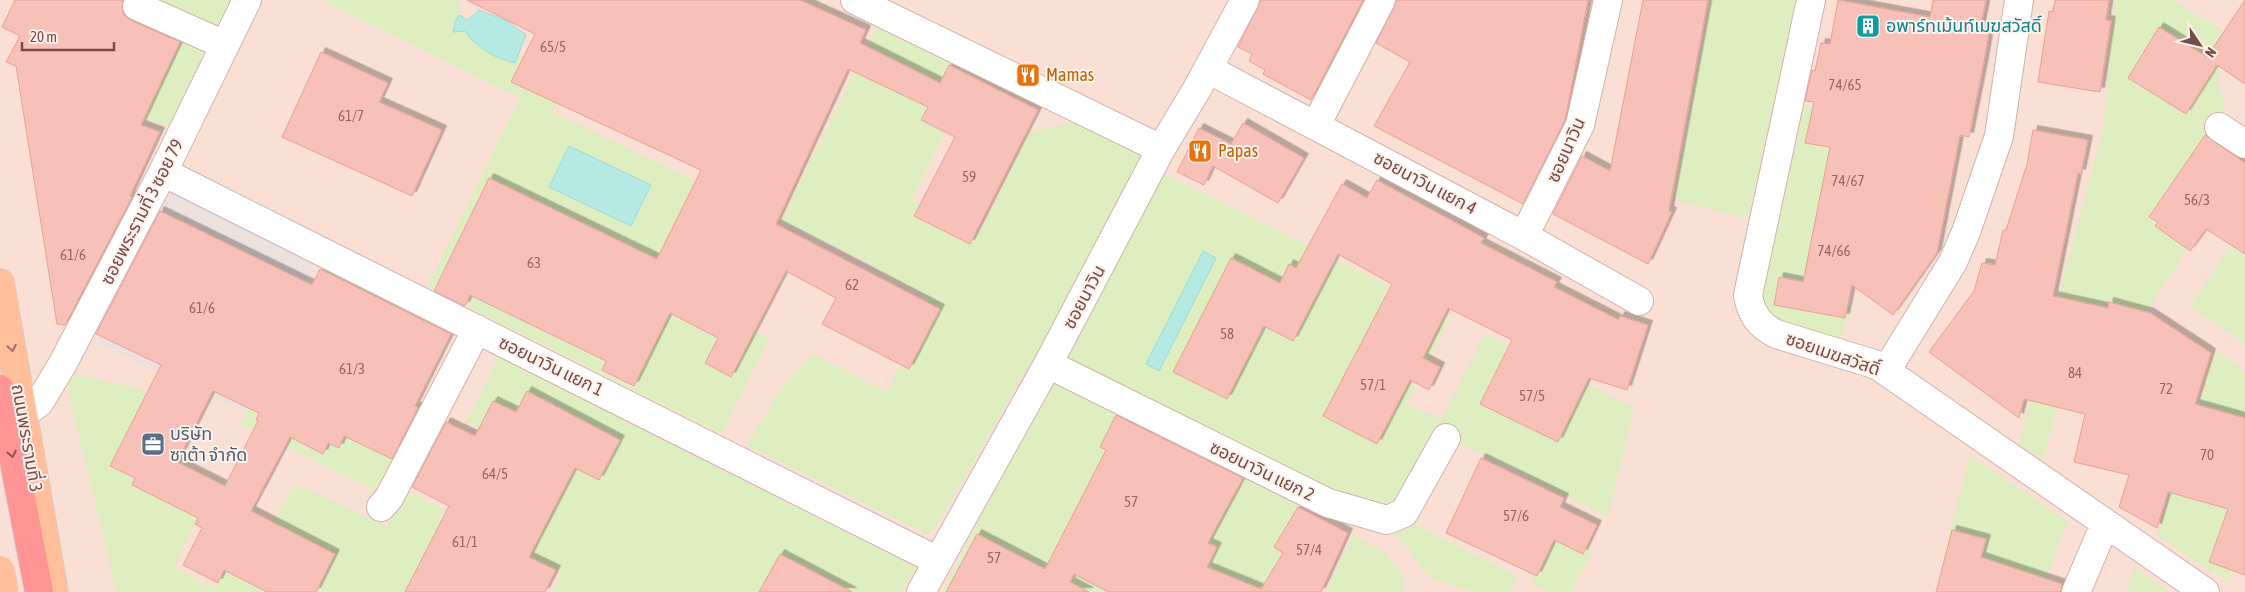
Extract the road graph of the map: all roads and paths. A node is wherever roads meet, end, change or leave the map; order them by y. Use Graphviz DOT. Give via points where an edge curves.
graph roads {
  1 [pos="140,0"];
  2 [pos="247,0"];
  3 [pos="854,0"];
  4 [pos="1245,0"];
  5 [pos="1381,0"];
  6 [pos="1608,0"];
  7 [pos="1811,0"];
  8 [pos="2019,0"];
  9 [pos="225,45"];
  10 [pos="1208,69"];
  11 [pos="1316,125"];
  12 [pos="2219,127"];
  13 [pos="2245,144"];
  14 [pos="1161,149"];
  15 [pos="163,172"];
  16 [pos="1524,236"];
  17 [pos="0,283"];
  18 [pos="1639,301"];
  19 [pos="477,329"];
  20 [pos="1048,364"];
  21 [pos="1886,371"];
  22 [pos="0,389"];
  23 [pos="23,414"];
  24 [pos="1446,438"];
  25 [pos="381,507"];
  26 [pos="2105,524"];
  27 [pos="938,561"];
  28 [pos="0,570"];
  29 [pos="0,588"];
  30 [pos="5,592"];
  31 [pos="39,592"];
  32 [pos="54,592"];
  33 [pos="921,592"];
  34 [pos="2076,592"];
  35 [pos="2204,592"];
  1 -- 9 [label="street" via="137,6"];
  2 -- 9 [label="street, ซอยพระรามที่ 3 ซอย 79"];
  3 -- 14 [label="street"];
  4 -- 10 [label="street, ซอยนาวิน"];
  5 -- 11 [label="street"];
  6 -- 16 [label="street, ซอยนาวิน" via="1580,126"];
  7 -- 21 [label="street, ซอยเมฆสวัสดิ์" via="1748,295 1750,306 1764,328 1776,334 1877,365"];
  8 -- 21 [label="street" via="1999,136 1966,232 1953,262"];
  9 -- 15 [label="street, ซอยพระรามที่ 3 ซอย 79"];
  10 -- 11 [label="street, ซอยนาวิน แยก 4"];
  10 -- 14 [label="street, ซอยนาวิน"];
  11 -- 16 [label="street, ซอยนาวิน แยก 4"];
  12 -- 13 [label="street"];
  14 -- 20 [label="street, ซอยนาวิน"];
  15 -- 19 [label="street, ซอยนาวิน แยก 1"];
  15 -- 23 [label="street, ซอยพระรามที่ 3 ซอย 79" via="50,387 39,403"];
  16 -- 18 [label="street, ซอยนาวิน แยก 4"];
  17 -- 23 [label="main road, ถนนพระรามที่ 3, one-way"];
  19 -- 25 [label="street" via="389,498"];
  19 -- 27 [label="street, ซอยนาวิน แยก 1"];
  20 -- 24 [label="street, ซอยนาวิน แยก 2" via="1328,504 1387,520 1404,512"];
  20 -- 27 [label="street, ซอยนาวิน"];
  21 -- 26 [label="street, ซอยเมฆสวัสดิ์"];
  22 -- 31 [label="highway, one-way"];
  23 -- 32 [label="main road, ถนนพระรามที่ 3"];
  26 -- 34 [label="street"];
  26 -- 35 [label="street, ซอยเมฆสวัสดิ์"];
  27 -- 33 [label="street, ซอยนาวิน"];
  28 -- 30 [label="main road, bridge"];
  29 -- 30 [label="street"];
}
